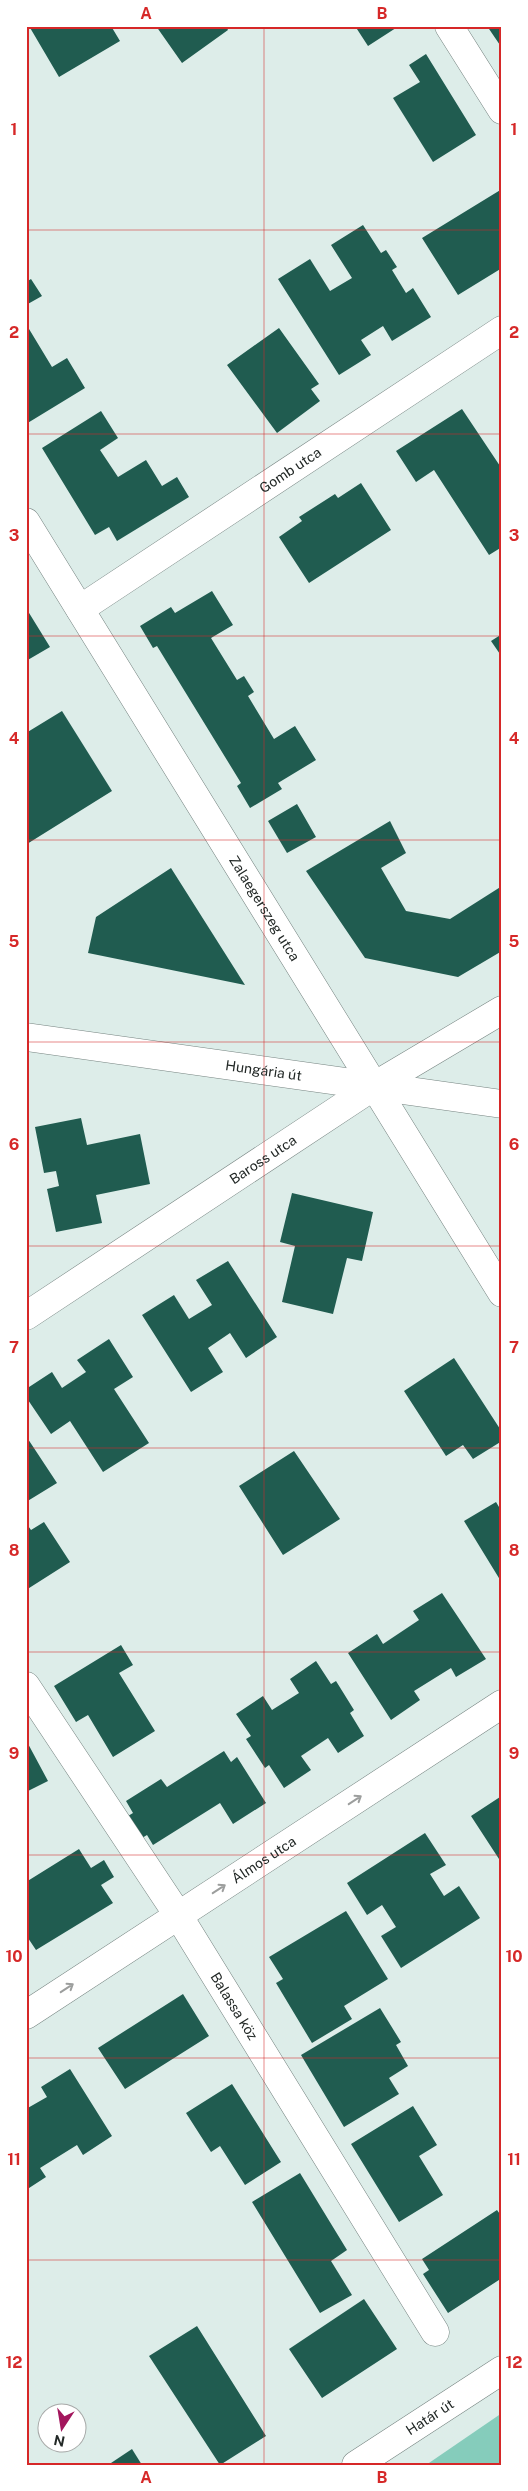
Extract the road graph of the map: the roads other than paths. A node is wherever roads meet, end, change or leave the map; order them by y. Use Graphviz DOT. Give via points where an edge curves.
graph roads {
  1 [pos="449,26"];
  2 [pos="502,110"];
  3 [pos="502,330"];
  4 [pos="26,522"];
  5 [pos="80,609"];
  6 [pos="502,1010"];
  7 [pos="26,1037"];
  8 [pos="374,1086"];
  9 [pos="502,1104"];
  10 [pos="502,1293"];
  11 [pos="26,1316"];
  12 [pos="26,1686"];
  13 [pos="502,1704"];
  14 [pos="178,1916"];
  15 [pos="26,2015"];
  16 [pos="435,2332"];
  17 [pos="502,2370"];
  18 [pos="356,2465"];
  1 -- 2 [label="street"];
  3 -- 5 [label="street, Gomb utca"];
  4 -- 5 [label="street, Zalaegerszeg utca"];
  5 -- 8 [label="street, Zalaegerszeg utca"];
  6 -- 8 [label="street, Baross utca"];
  7 -- 8 [label="street, Hungária út"];
  8 -- 9 [label="street, Hungária út"];
  8 -- 10 [label="street, Zalaegerszeg utca"];
  8 -- 11 [label="street, Baross utca"];
  12 -- 14 [label="street, Balassa köz"];
  14 -- 13 [label="street, Álmos utca, one-way"];
  15 -- 14 [label="street, Álmos utca, one-way"];
  14 -- 16 [label="street, Balassa köz"];
  17 -- 18 [label="street, Határ út"];
}
